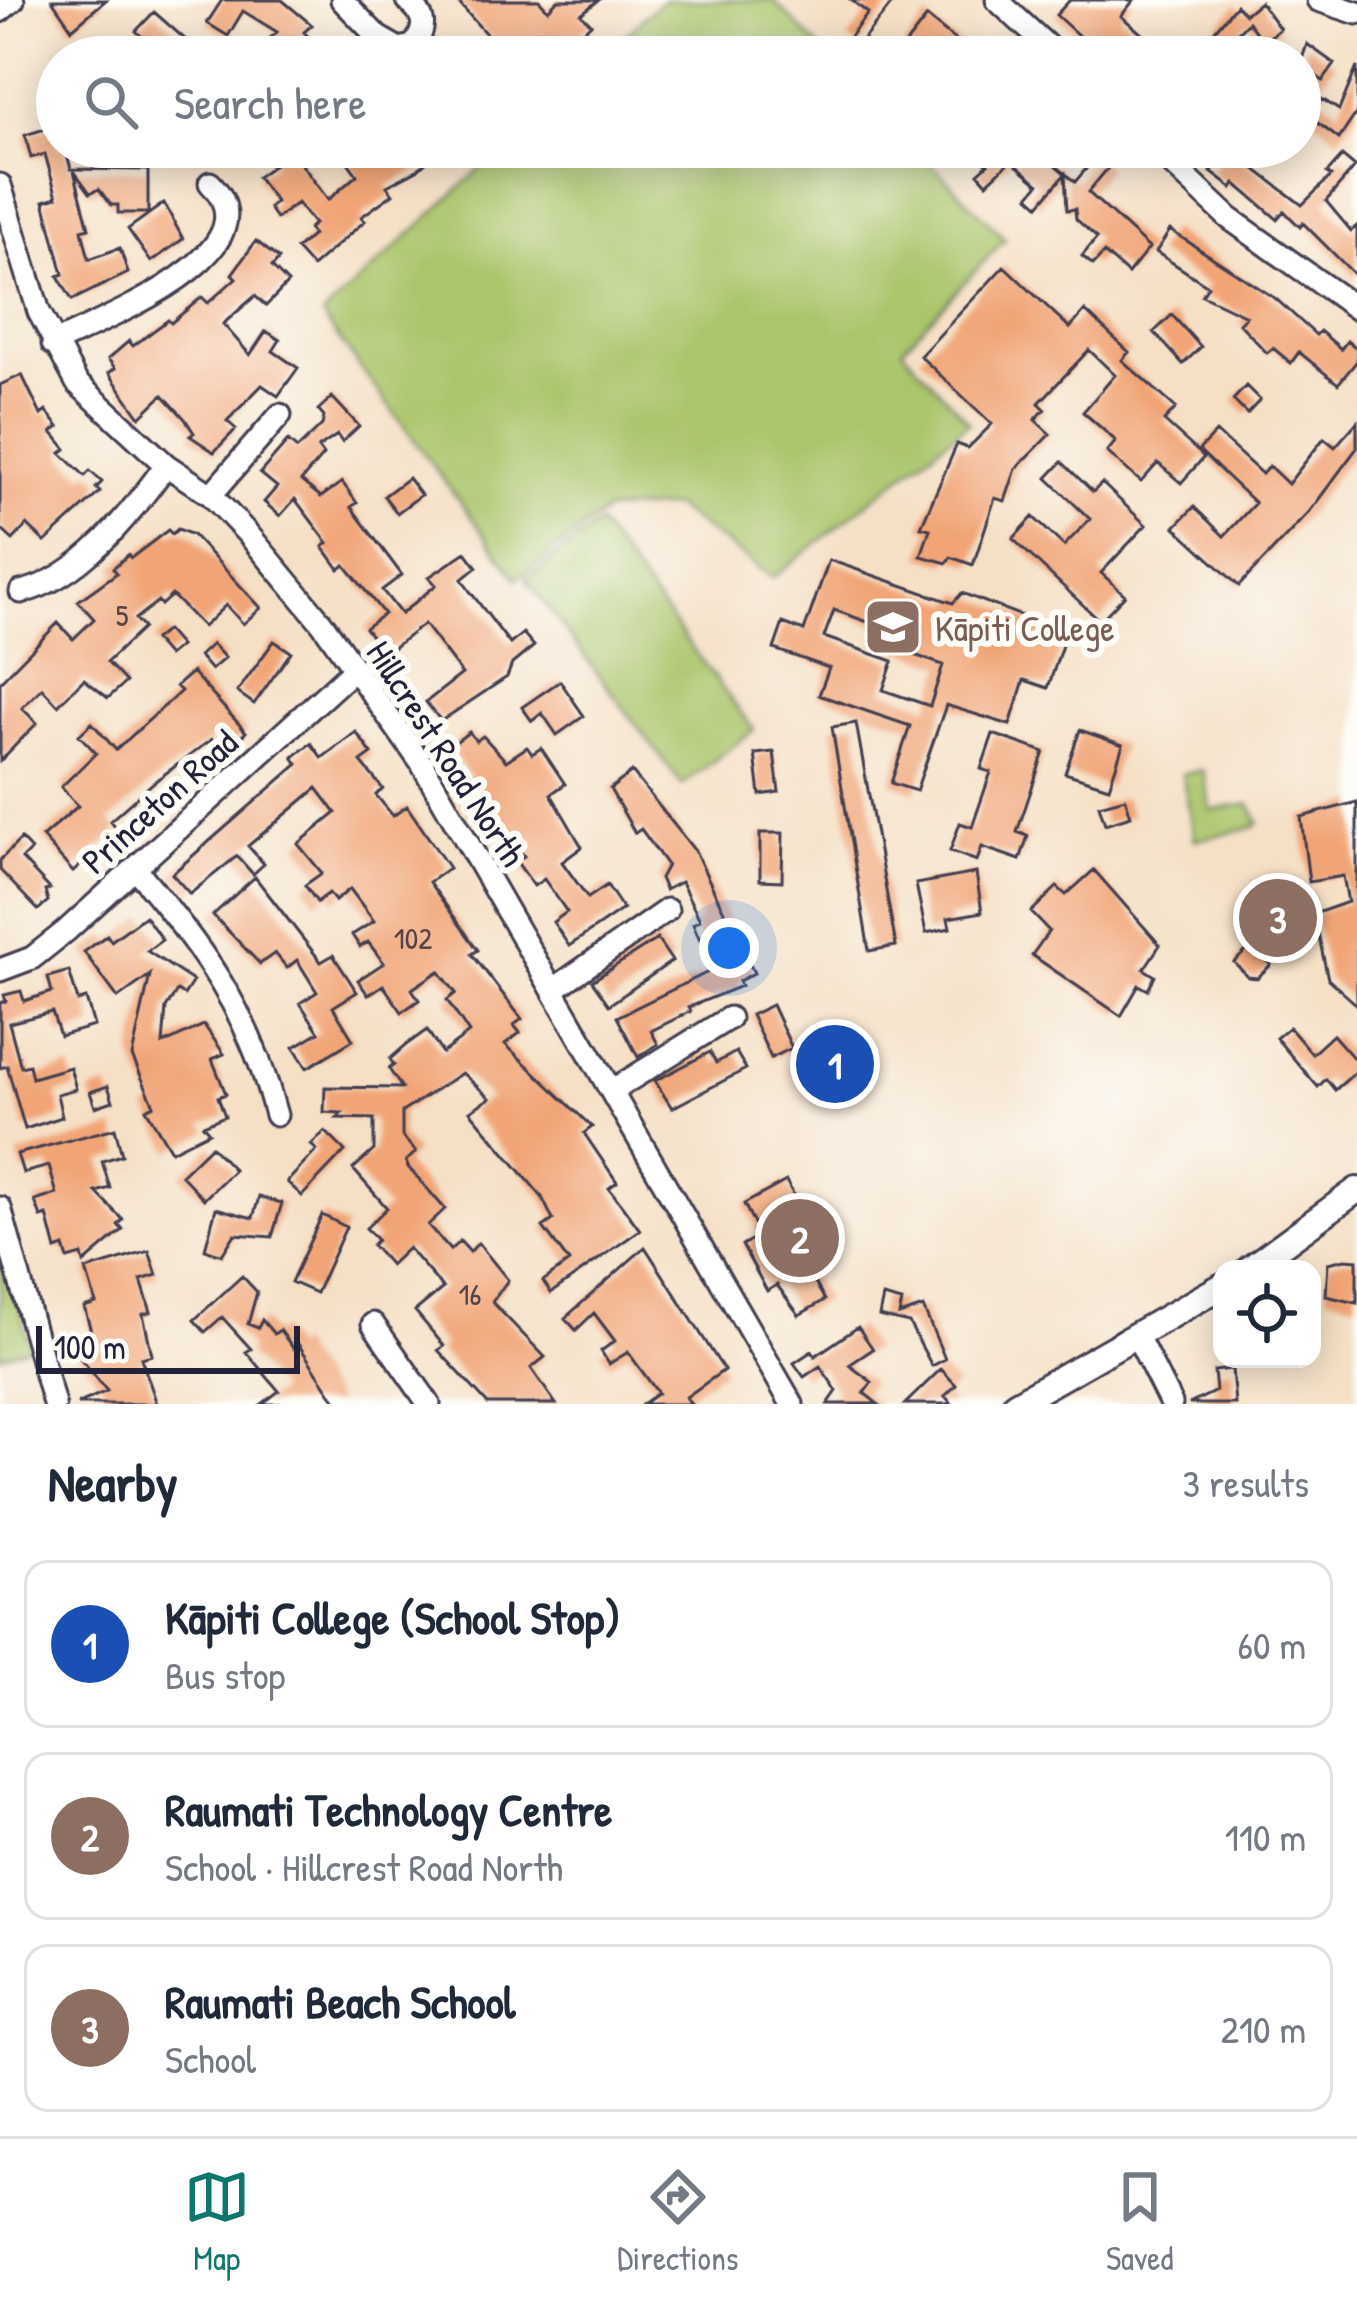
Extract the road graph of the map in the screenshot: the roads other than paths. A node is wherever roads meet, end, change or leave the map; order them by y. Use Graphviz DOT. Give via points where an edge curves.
graph roads {
  1 [pos="13,0"];
  2 [pos="342,0"];
  3 [pos="407,0"];
  4 [pos="997,0"];
  5 [pos="1318,0"];
  6 [pos="0,10"];
  7 [pos="1357,14"];
  8 [pos="377,36"];
  9 [pos="418,36"];
  10 [pos="1036,36"];
  11 [pos="1176,168"];
  12 [pos="211,183"];
  13 [pos="0,185"];
  14 [pos="1357,309"];
  15 [pos="52,344"];
  16 [pos="280,415"];
  17 [pos="166,465"];
  18 [pos="211,495"];
  19 [pos="21,592"];
  20 [pos="354,669"];
  21 [pos="135,868"];
  22 [pos="667,910"];
  23 [pos="0,970"];
  24 [pos="554,989"];
  25 [pos="729,1018"];
  26 [pos="613,1090"];
  27 [pos="276,1115"];
  28 [pos="1357,1190"];
  29 [pos="0,1208"];
  30 [pos="1261,1260"];
  31 [pos="1213,1292"];
  32 [pos="373,1324"];
  33 [pos="1138,1339"];
  34 [pos="54,1404"];
  35 [pos="429,1404"];
  36 [pos="792,1404"];
  37 [pos="1015,1404"];
  38 [pos="1171,1404"];
  1 -- 6 [label="street"];
  2 -- 8 [label="street"];
  3 -- 9 [label="street" via="421,13"];
  4 -- 10 [label="street"];
  5 -- 7 [label="street"];
  11 -- 14 [label="street" via="1228,218"];
  12 -- 15 [label="street" via="228,217 198,264"];
  13 -- 15 [label="street, Hillcrest Road North"];
  15 -- 17 [label="street, Hillcrest Road North" via="99,408"];
  16 -- 18 [label="street"];
  17 -- 18 [label="street, Hillcrest Road North"];
  17 -- 19 [label="street" via="79,561"];
  18 -- 20 [label="street, Hillcrest Road North"];
  20 -- 21 [label="street, Princeton Road"];
  20 -- 24 [label="street, Hillcrest Road North" via="422,764"];
  21 -- 23 [label="street, Princeton Road" via="32,958"];
  21 -- 27 [label="street" via="231,994"];
  22 -- 24 [label="street"];
  24 -- 26 [label="street, Hillcrest Road North"];
  25 -- 26 [label="street"];
  26 -- 36 [label="street, Hillcrest Road North"];
  28 -- 30 [label="main road"];
  29 -- 34 [label="street"];
  31 -- 33 [label="main road"];
  32 -- 35 [label="street"];
  33 -- 37 [label="main road"];
  33 -- 38 [label="street"];
}
